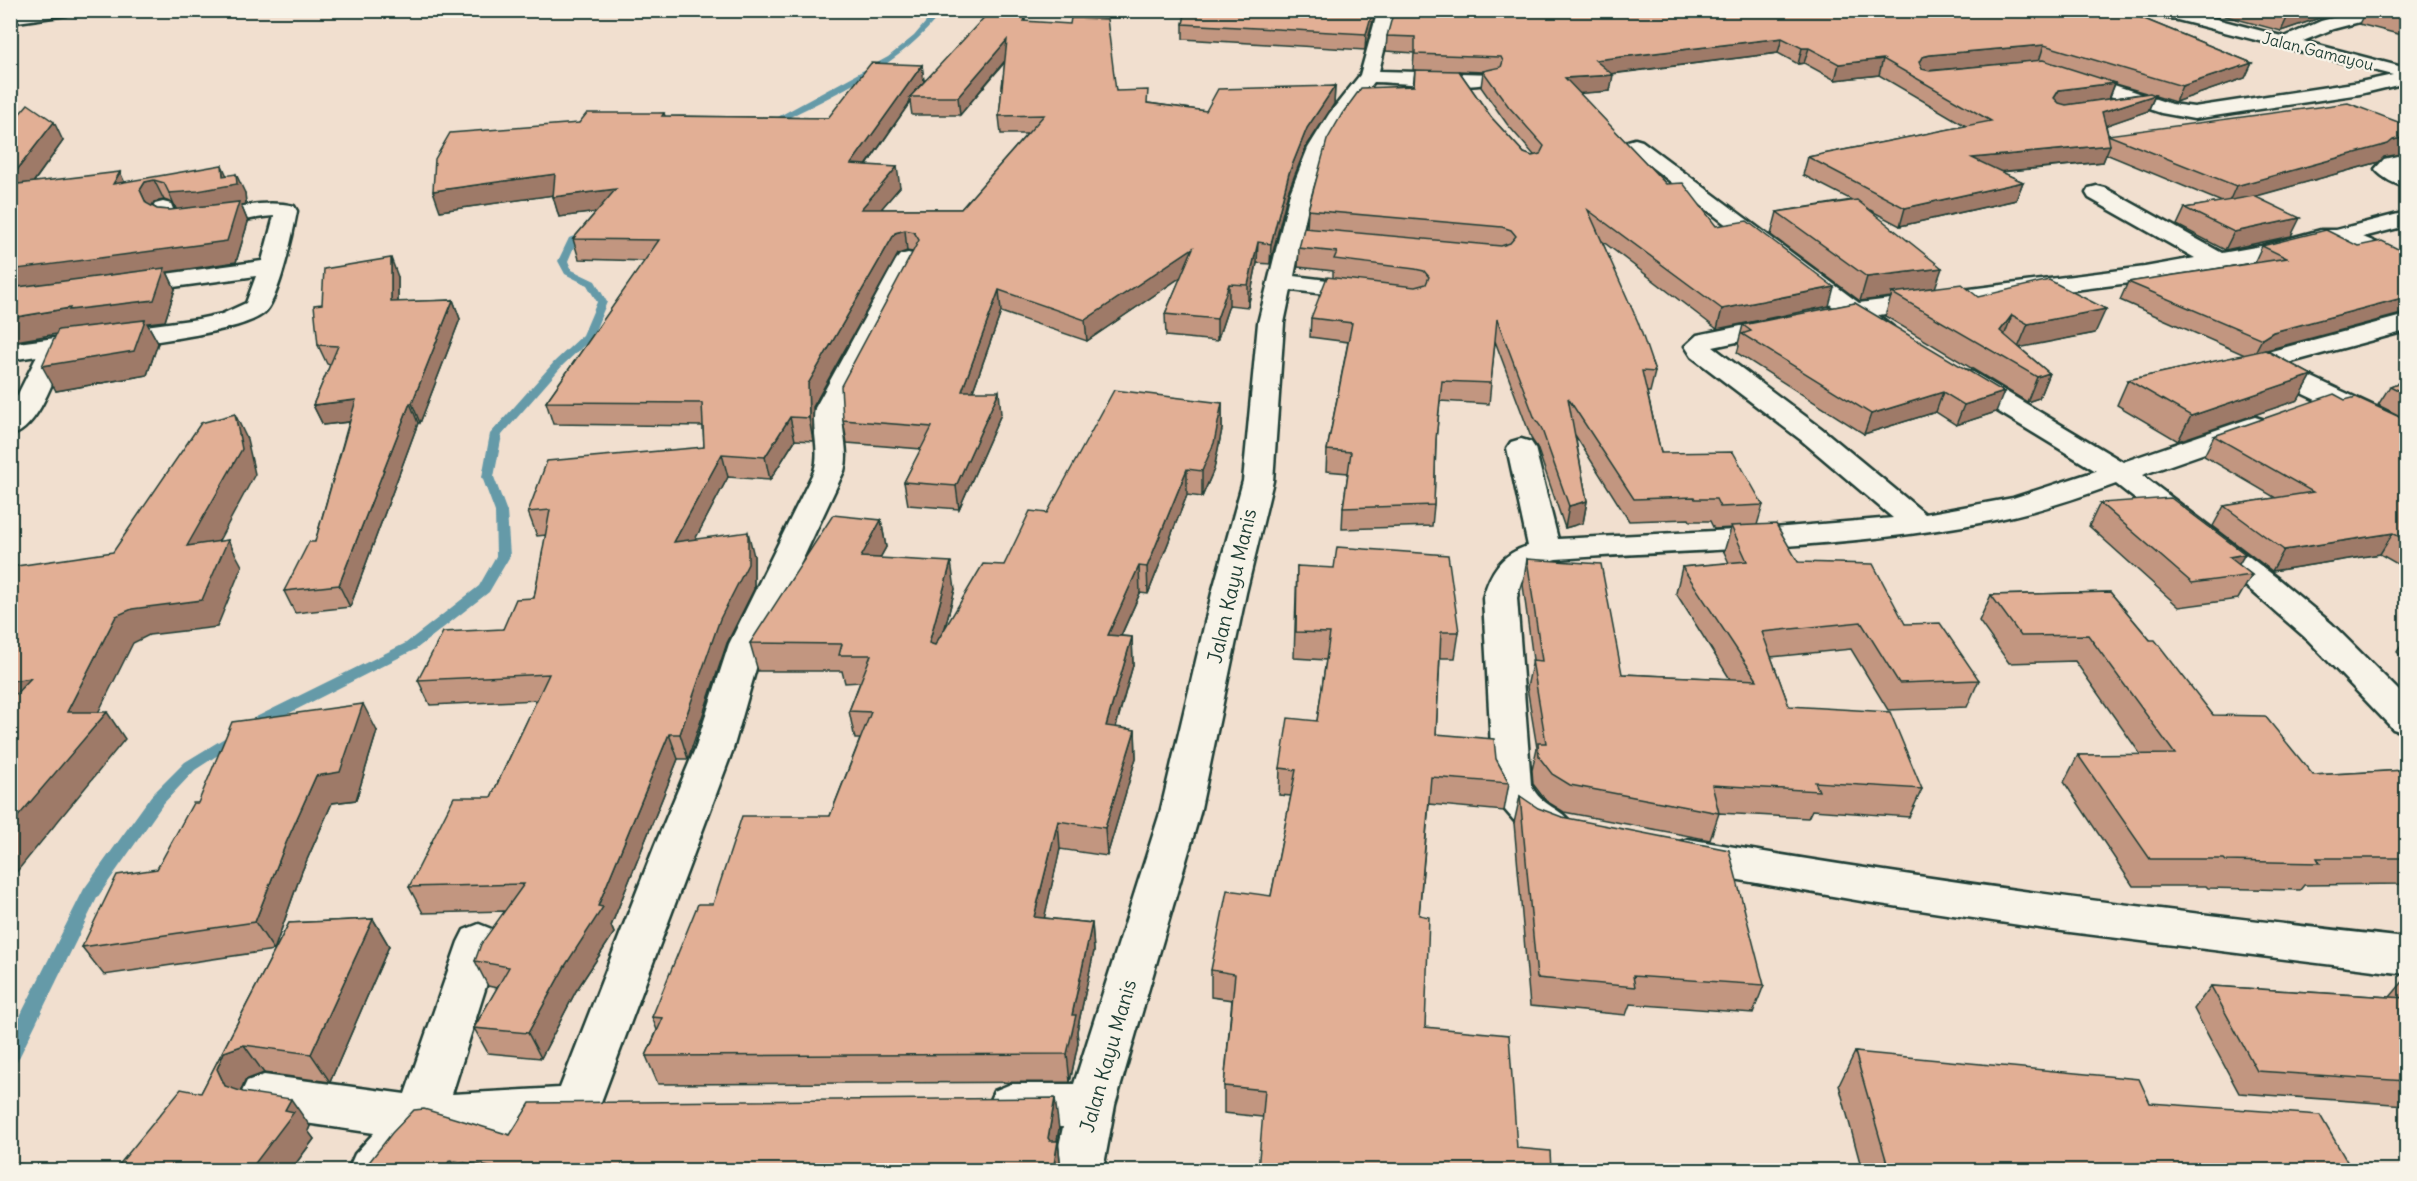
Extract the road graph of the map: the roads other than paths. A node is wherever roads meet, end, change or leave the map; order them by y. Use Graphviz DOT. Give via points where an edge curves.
graph roads {
  1 [pos="67,10"];
  2 [pos="1386,10"];
  3 [pos="2160,10"];
  4 [pos="2384,10"];
  5 [pos="10,18"];
  6 [pos="2287,42"];
  7 [pos="2054,71"];
  8 [pos="2406,73"];
  9 [pos="1369,76"];
  10 [pos="1490,78"];
  11 [pos="2406,78"];
  12 [pos="1464,80"];
  13 [pos="1478,100"];
  14 [pos="2144,102"];
  15 [pos="2102,107"];
  16 [pos="1635,145"];
  17 [pos="2406,160"];
  18 [pos="2406,181"];
  19 [pos="2097,193"];
  20 [pos="163,209"];
  21 [pos="2406,219"];
  22 [pos="2336,237"];
  23 [pos="908,260"];
  24 [pos="2218,261"];
  25 [pos="2406,263"];
  26 [pos="272,267"];
  27 [pos="1281,282"];
  28 [pos="109,288"];
  29 [pos="1391,294"];
  30 [pos="1854,311"];
  31 [pos="2406,323"];
  32 [pos="1904,342"];
  33 [pos="55,346"];
  34 [pos="10,352"];
  35 [pos="1940,364"];
  36 [pos="2333,399"];
  37 [pos="10,428"];
  38 [pos="2406,432"];
  39 [pos="1521,448"];
  40 [pos="2120,473"];
  41 [pos="1919,524"];
  42 [pos="1545,551"];
  43 [pos="2406,720"];
  44 [pos="1588,835"];
  45 [pos="1657,849"];
  46 [pos="479,942"];
  47 [pos="2406,956"];
  48 [pos="264,1096"];
  49 [pos="1091,1105"];
  50 [pos="972,1106"];
  51 [pos="576,1108"];
  52 [pos="624,1108"];
  53 [pos="421,1118"];
  54 [pos="372,1170"];
  55 [pos="1078,1170"];
  1 -- 5 [label="street"];
  2 -- 9 [label="street, Jalan Kayu Manis"];
  3 -- 6 [label="street, Jalan Gamayou"];
  4 -- 6 [label="street" via="2327,25"];
  6 -- 8 [label="street, Jalan Gamayou"];
  7 -- 14 [label="street"];
  9 -- 12 [label="street"];
  9 -- 27 [label="street, Jalan Kayu Manis" via="1318,148 1301,194 1303,237"];
  10 -- 12 [label="street"];
  11 -- 14 [label="street" via="2194,112"];
  12 -- 13 [label="street"];
  14 -- 15 [label="street"];
  16 -- 30 [label="street"];
  17 -- 18 [label="street" via="2391,163 2386,169"];
  19 -- 24 [label="street"];
  20 -- 26 [label="street" via="165,218 181,221 271,209 286,211"];
  21 -- 22 [label="street"];
  22 -- 24 [label="street"];
  22 -- 25 [label="street"];
  23 -- 51 [label="street" via="829,408 833,458 830,471 746,644 714,749"];
  24 -- 30 [label="street"];
  26 -- 28 [label="street"];
  26 -- 33 [label="street" via="257,306 241,316 198,327"];
  27 -- 29 [label="street"];
  27 -- 49 [label="street, Jalan Kayu Manis" via="1271,323 1257,481 1180,813"];
  30 -- 32 [label="street"];
  30 -- 41 [label="street" via="1706,340 1698,346"];
  31 -- 36 [label="street" via="2268,364"];
  33 -- 34 [label="street"];
  33 -- 37 [label="street" via="19,421"];
  35 -- 40 [label="street"];
  36 -- 38 [label="street"];
  36 -- 40 [label="street"];
  39 -- 42 [label="street"];
  40 -- 41 [label="street" via="1990,512"];
  40 -- 43 [label="street" via="2320,632"];
  41 -- 42 [label="street" via="1864,531"];
  42 -- 44 [label="street" via="1528,555 1510,568 1500,598 1512,785 1520,805 1537,819"];
  45 -- 47 [label="street" via="1864,886 2190,932"];
  46 -- 53 [label="street"];
  48 -- 53 [label="street"];
  49 -- 50 [label="street"];
  49 -- 55 [label="street, Jalan Kayu Manis"];
  51 -- 52 [label="street"];
  51 -- 53 [label="street"];
  53 -- 54 [label="street"];
}
